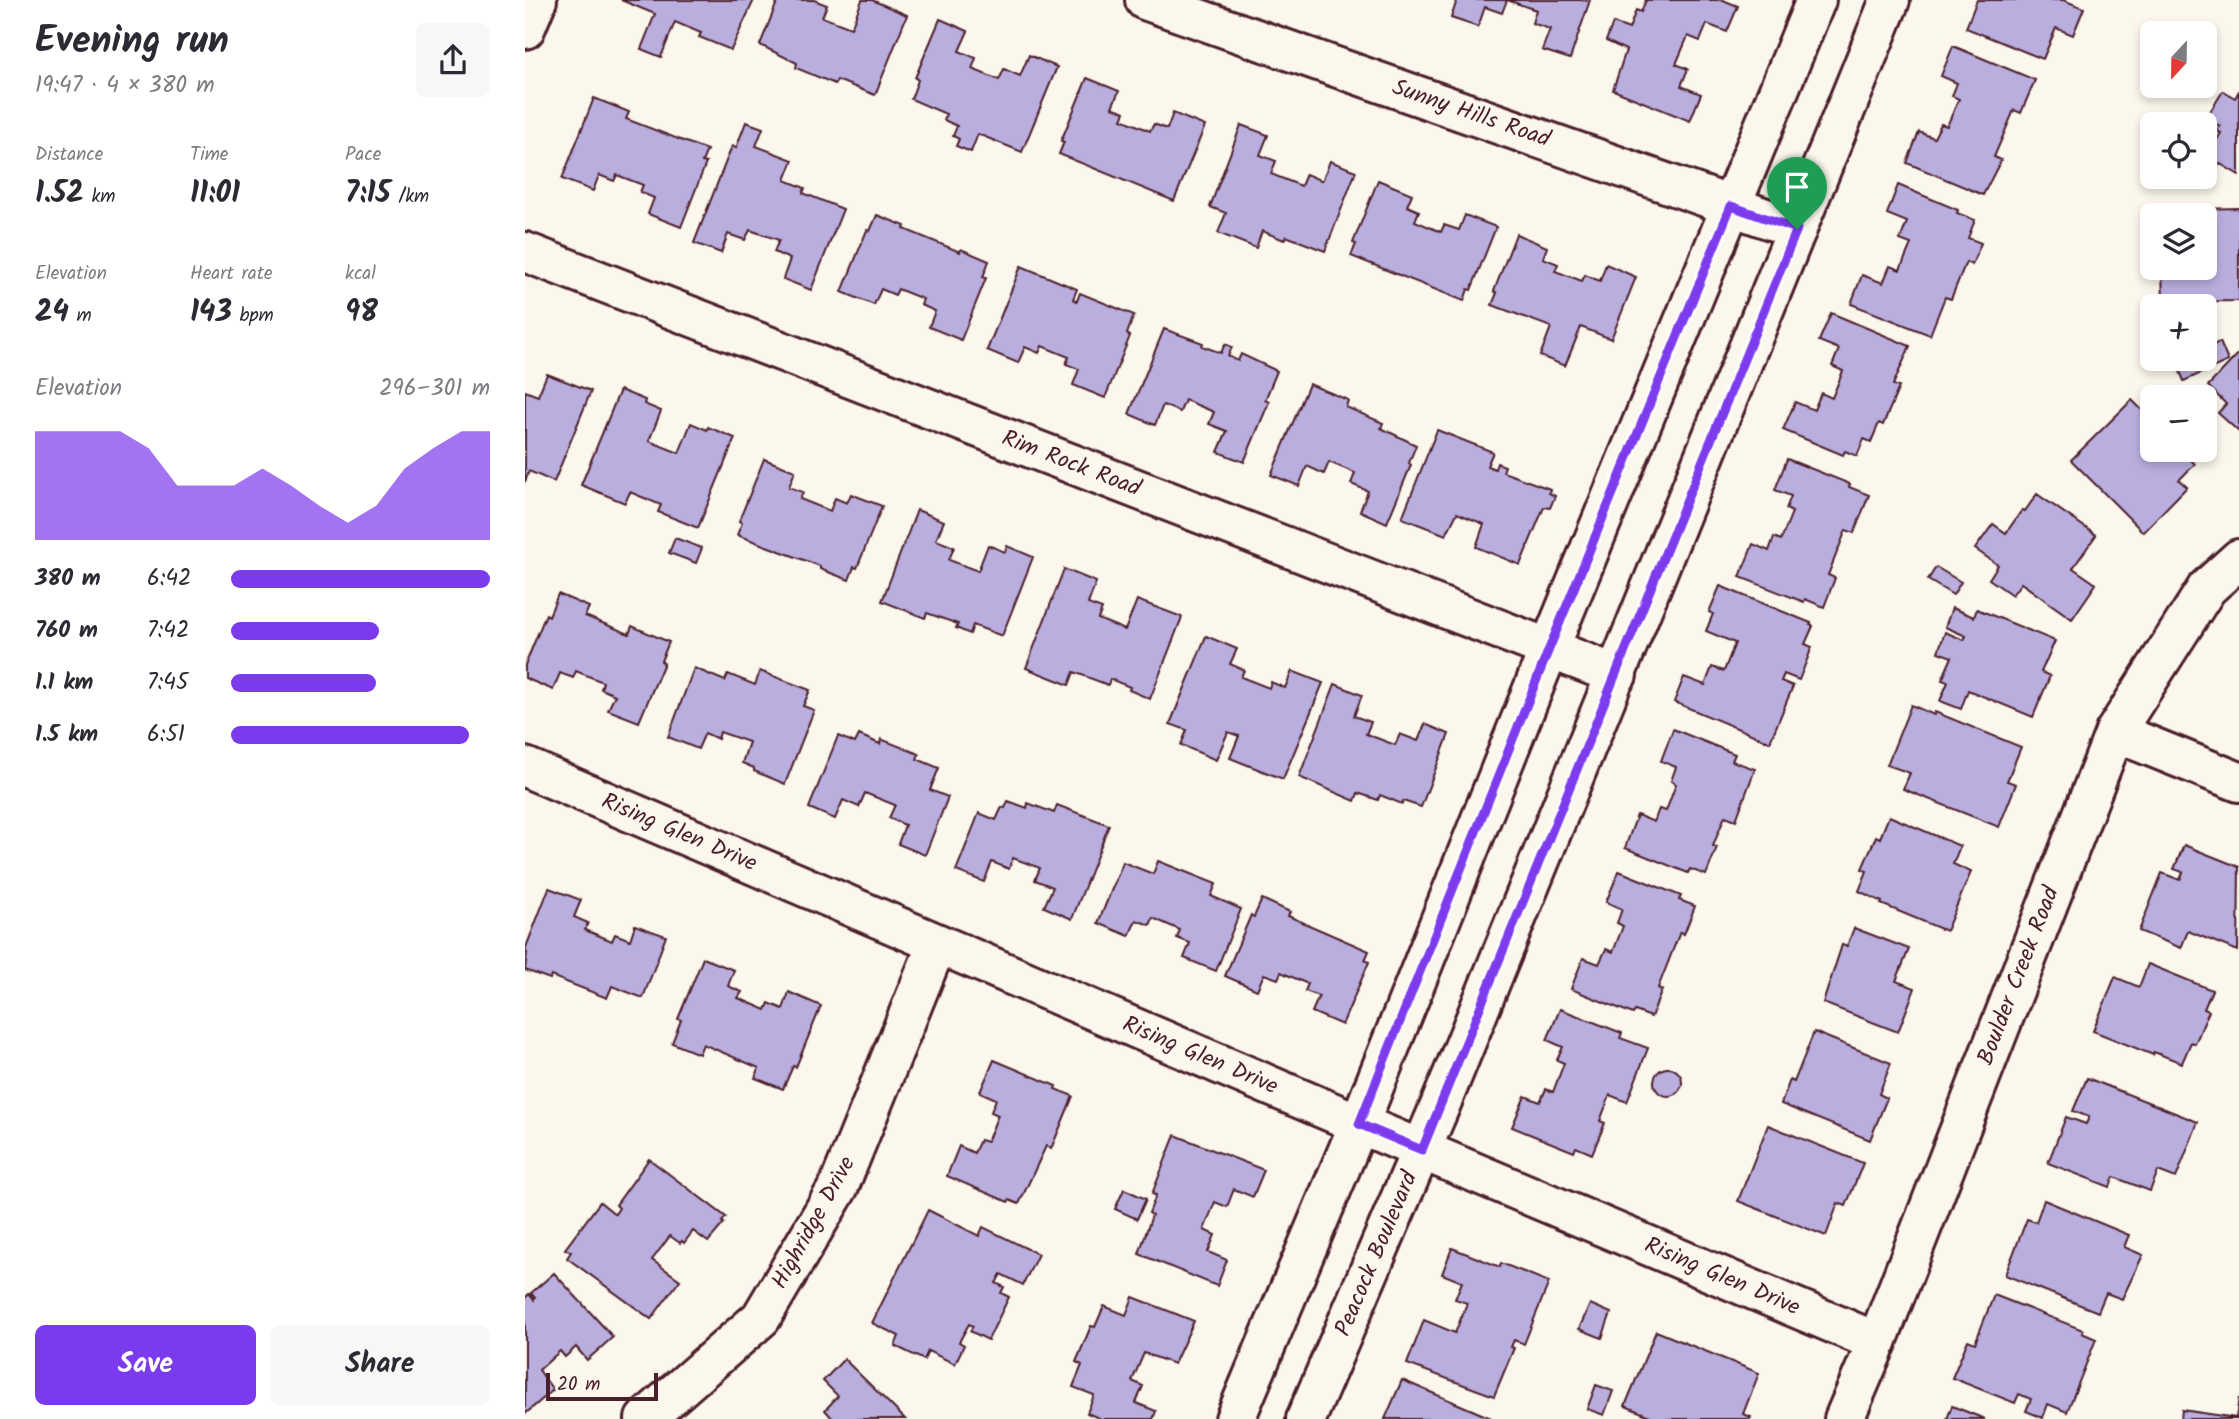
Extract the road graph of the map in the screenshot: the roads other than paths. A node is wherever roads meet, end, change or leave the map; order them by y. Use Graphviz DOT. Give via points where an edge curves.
graph roads {
  1 [pos="537,0"];
  2 [pos="1145,0"];
  3 [pos="1816,0"];
  4 [pos="1890,0"];
  5 [pos="525,29"];
  6 [pos="1731,206"];
  7 [pos="1797,229"];
  8 [pos="525,252"];
  9 [pos="2239,559"];
  10 [pos="1549,649"];
  11 [pos="1617,675"];
  12 [pos="2115,732"];
  13 [pos="525,767"];
  14 [pos="2239,782"];
  15 [pos="937,944"];
  16 [pos="1359,1124"];
  17 [pos="1422,1150"];
  18 [pos="1877,1342"];
  19 [pos="645,1419"];
  20 [pos="1235,1419"];
  21 [pos="1306,1419"];
  22 [pos="1844,1419"];
  1 -- 5 [label="street"];
  2 -- 6 [label="street, Sunny Hills Road"];
  3 -- 6 [label="street"];
  4 -- 7 [label="street, Peacock Boulevard"];
  6 -- 7 [label="street, Sunny Hills Road"];
  6 -- 10 [label="street"];
  7 -- 11 [label="street, Peacock Boulevard"];
  8 -- 10 [label="street, Rim Rock Road"];
  9 -- 12 [label="street, Boulder Creek Road" via="2207,588"];
  10 -- 11 [label="street, Rim Rock Road"];
  10 -- 16 [label="street"];
  11 -- 17 [label="street, Peacock Boulevard"];
  12 -- 14 [label="street"];
  12 -- 18 [label="street, Boulder Creek Road"];
  13 -- 15 [label="street, Rising Glen Drive"];
  15 -- 16 [label="street, Rising Glen Drive"];
  15 -- 19 [label="street, Highridge Drive" via="839,1186 761,1318"];
  16 -- 17 [label="street, Rising Glen Drive"];
  16 -- 20 [label="street"];
  17 -- 18 [label="street, Rising Glen Drive"];
  17 -- 21 [label="street, Peacock Boulevard"];
  18 -- 22 [label="street, Boulder Creek Road"];
}
